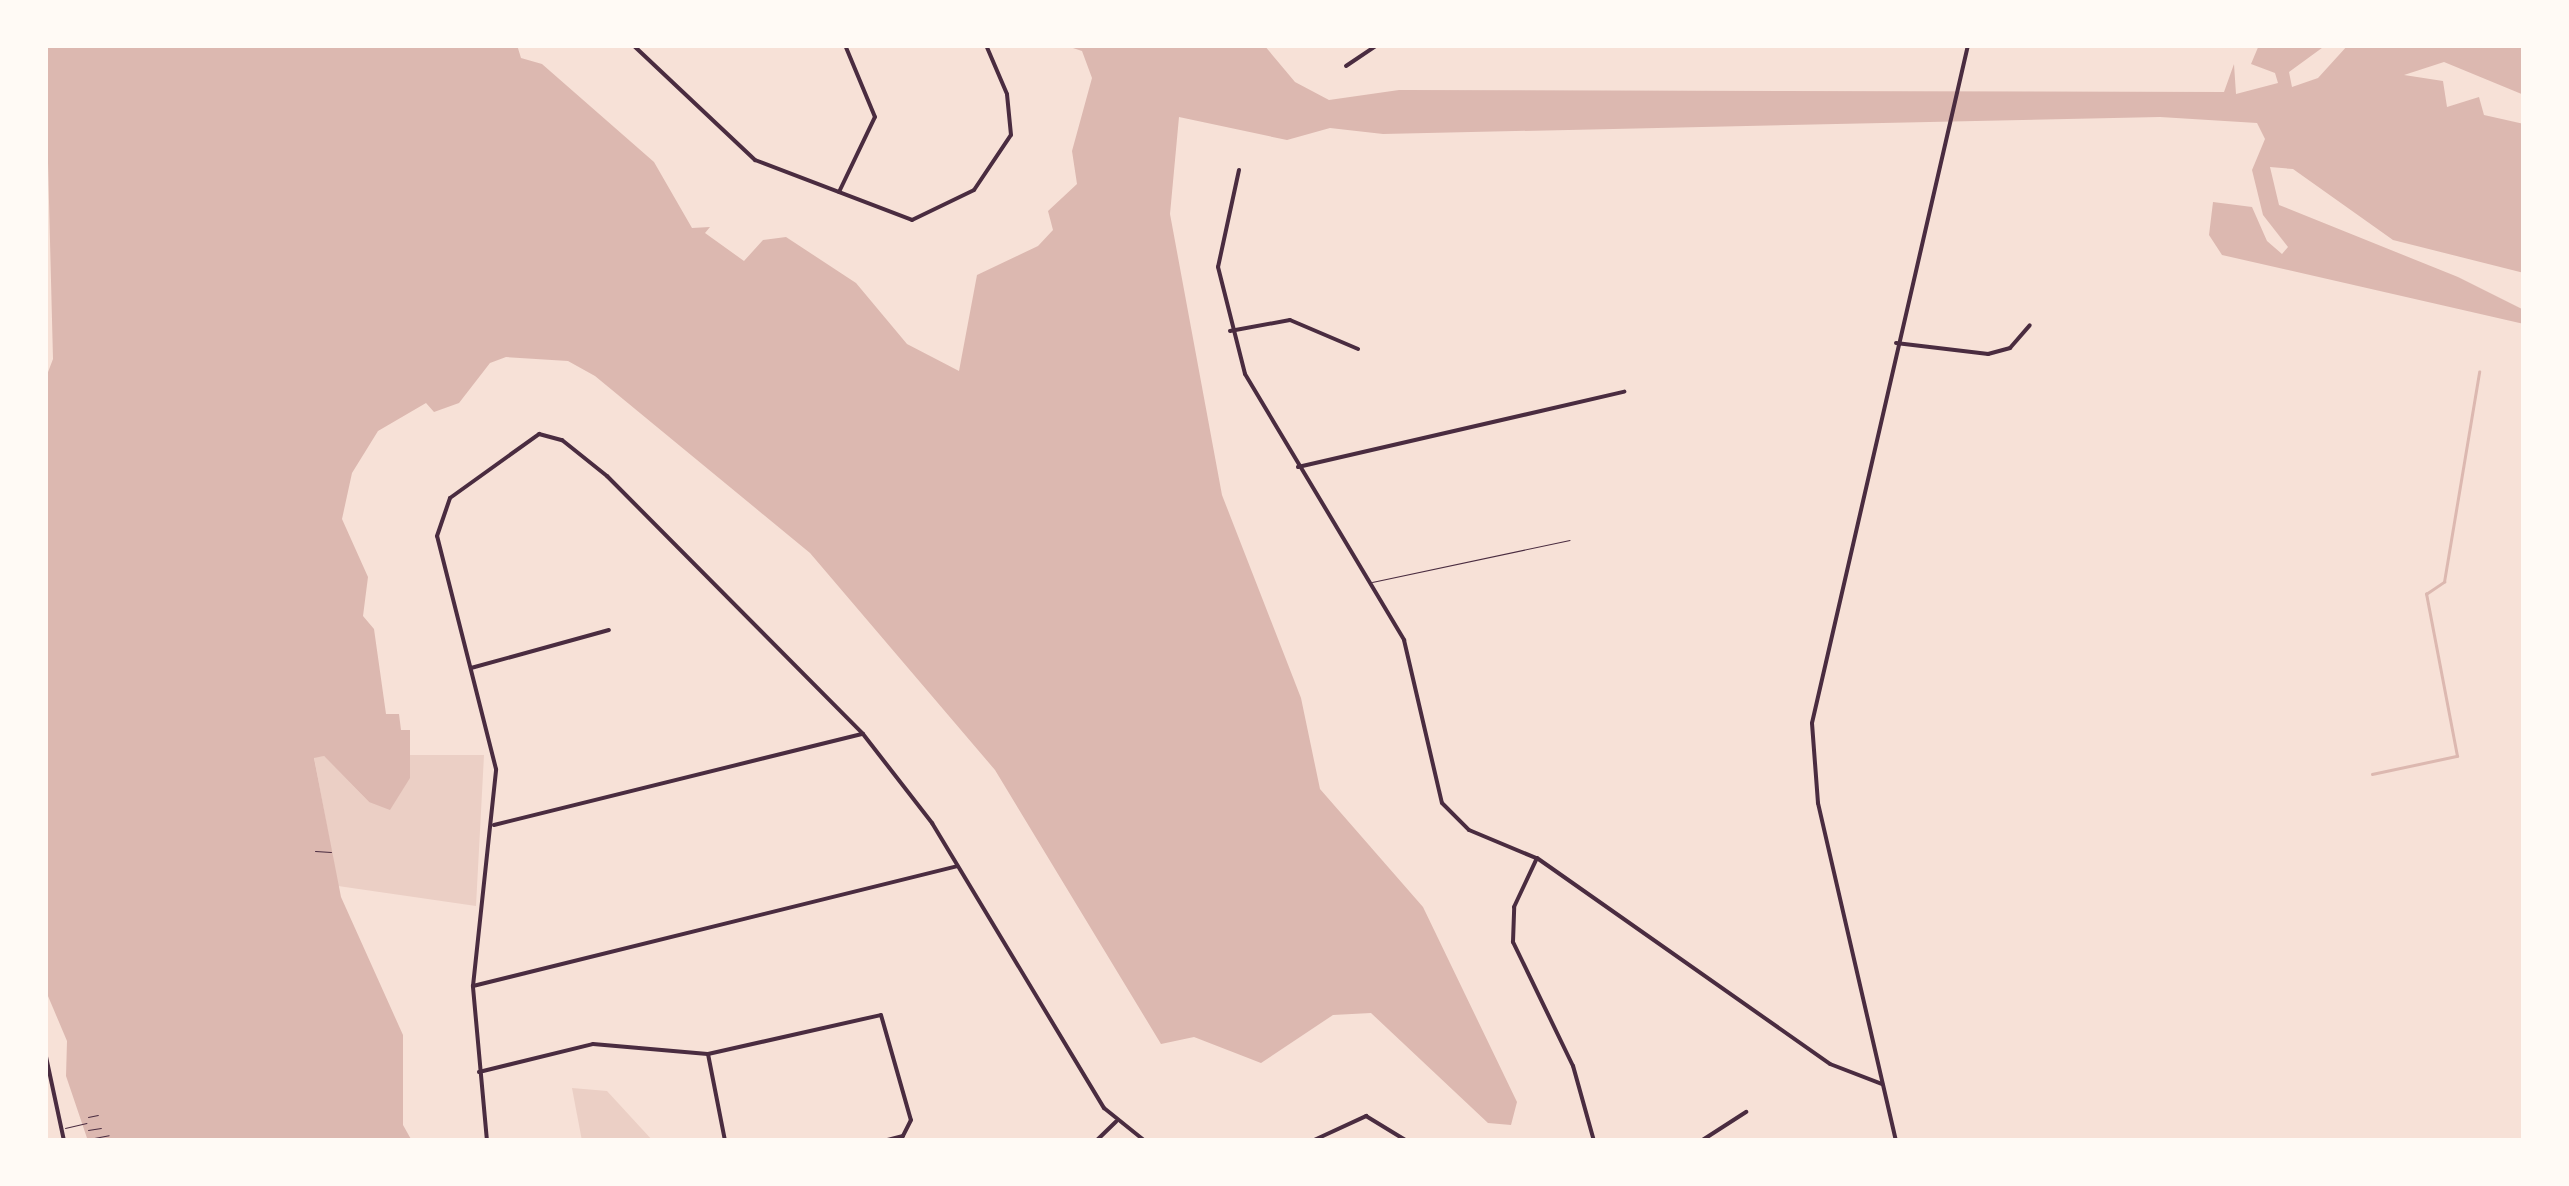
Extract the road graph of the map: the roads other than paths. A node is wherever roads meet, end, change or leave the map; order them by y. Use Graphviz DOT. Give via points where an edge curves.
graph roads {
  1 [pos="633,45"];
  2 [pos="845,45"];
  3 [pos="986,45"];
  4 [pos="1377,45"];
  5 [pos="1968,45"];
  6 [pos="1346,66"];
  7 [pos="1239,170"];
  8 [pos="839,192"];
  9 [pos="2030,325"];
  10 [pos="1230,331"];
  11 [pos="1896,343"];
  12 [pos="1358,350"];
  13 [pos="1624,392"];
  14 [pos="1297,468"];
  15 [pos="1570,540"];
  16 [pos="1369,582"];
  17 [pos="609,630"];
  18 [pos="470,668"];
  19 [pos="863,734"];
  20 [pos="494,825"];
  21 [pos="1537,858"];
  22 [pos="957,866"];
  23 [pos="472,986"];
  24 [pos="45,1052"];
  25 [pos="708,1054"];
  26 [pos="480,1072"];
  27 [pos="1883,1084"];
  28 [pos="1746,1112"];
  29 [pos="1116,1122"];
  30 [pos="86,1123"];
  31 [pos="62,1128"];
  32 [pos="64,1141"];
  33 [pos="487,1141"];
  34 [pos="725,1141"];
  35 [pos="882,1141"];
  36 [pos="1096,1141"];
  37 [pos="1145,1141"];
  38 [pos="1312,1141"];
  39 [pos="1407,1141"];
  40 [pos="1594,1141"];
  41 [pos="1701,1141"];
  42 [pos="1896,1141"];
  1 -- 8 [label="street" via="748,155"];
  2 -- 8 [label="street" via="876,117"];
  3 -- 8 [label="street" via="1012,126 981,184 912,220"];
  4 -- 6 [label="street"];
  5 -- 11 [label="street"];
  7 -- 10 [label="street" via="1218,267"];
  9 -- 11 [label="street" via="2010,348 1988,354"];
  10 -- 12 [label="street" via="1290,320"];
  10 -- 14 [label="street"];
  11 -- 27 [label="street" via="1816,685 1816,794"];
  13 -- 14 [label="street"];
  14 -- 16 [label="street"];
  15 -- 16 [label="lane"];
  16 -- 21 [label="street" via="1411,662 1442,803 1460,825"];
  17 -- 18 [label="street"];
  18 -- 19 [label="street" via="437,542 441,514 507,449 547,435 657,523"];
  18 -- 20 [label="street" via="496,770"];
  19 -- 20 [label="street"];
  19 -- 22 [label="street"];
  20 -- 23 [label="street"];
  21 -- 27 [label="street" via="1830,1064"];
  21 -- 40 [label="street" via="1514,907 1513,942 1574,1066"];
  22 -- 23 [label="street"];
  22 -- 29 [label="street"];
  23 -- 26 [label="street"];
  24 -- 31 [label="street"];
  25 -- 26 [label="street" via="593,1044"];
  25 -- 34 [label="street"];
  25 -- 35 [label="street" via="881,1015 909,1130"];
  26 -- 33 [label="street"];
  27 -- 42 [label="street"];
  28 -- 41 [label="street"];
  29 -- 36 [label="street"];
  29 -- 37 [label="street"];
  30 -- 31 [label="lane"];
  31 -- 32 [label="street"];
  38 -- 39 [label="street" via="1366,1116"];
}
